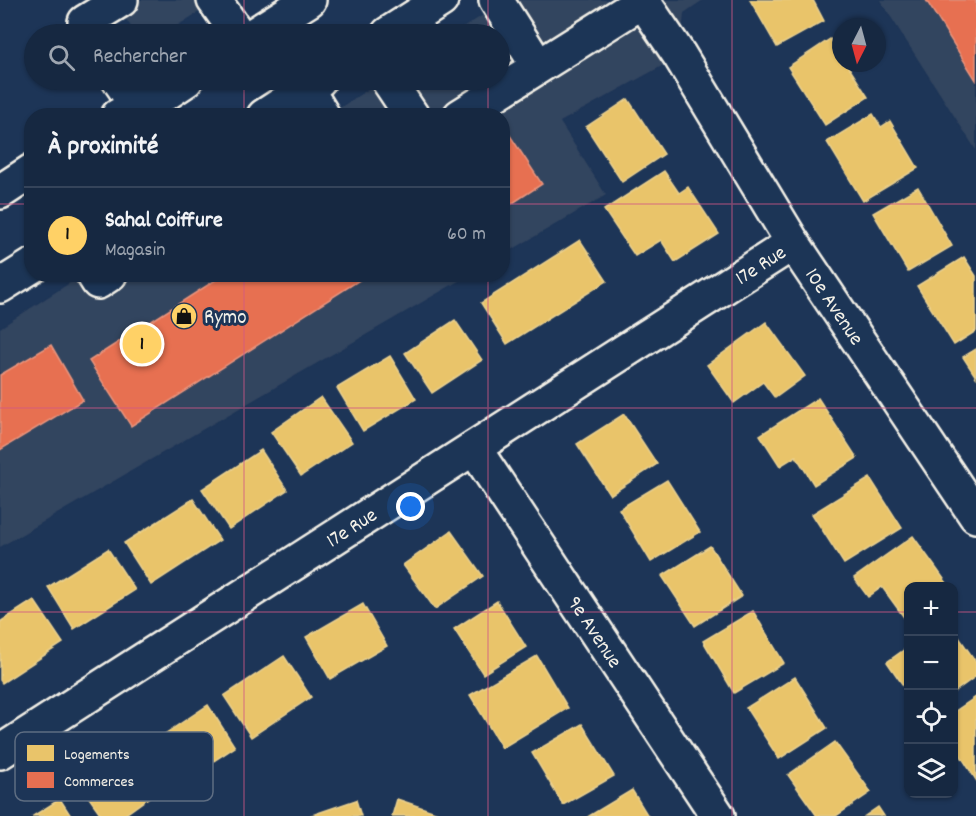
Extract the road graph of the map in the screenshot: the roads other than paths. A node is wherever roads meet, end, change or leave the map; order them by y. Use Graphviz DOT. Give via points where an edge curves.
graph roads {
  1 [pos="121,0"];
  2 [pos="214,0"];
  3 [pos="309,0"];
  4 [pos="441,0"];
  5 [pos="496,0"];
  6 [pos="642,1"];
  7 [pos="84,19"];
  8 [pos="231,24"];
  9 [pos="271,24"];
  10 [pos="404,24"];
  11 [pos="538,66"];
  12 [pos="510,84"];
  13 [pos="123,90"];
  14 [pos="171,90"];
  15 [pos="303,90"];
  16 [pos="314,90"];
  17 [pos="395,90"];
  18 [pos="501,90"];
  19 [pos="131,108"];
  20 [pos="140,108"];
  21 [pos="276,108"];
  22 [pos="320,108"];
  23 [pos="407,108"];
  24 [pos="472,108"];
  25 [pos="24,176"];
  26 [pos="0,192"];
  27 [pos="793,243"];
  28 [pos="24,271"];
  29 [pos="0,286"];
  30 [pos="474,448"];
  31 [pos="976,516"];
  32 [pos="31,732"];
  33 [pos="15,742"];
  34 [pos="0,752"];
  35 [pos="718,816"];
  1 -- 7 [label="street"];
  2 -- 8 [label="street"];
  3 -- 9 [label="street"];
  4 -- 10 [label="street"];
  5 -- 11 [label="street"];
  6 -- 11 [label="street"];
  6 -- 27 [label="street, 10e Avenue" via="680,56"];
  11 -- 12 [label="street"];
  13 -- 19 [label="street"];
  14 -- 20 [label="street"];
  15 -- 21 [label="street"];
  16 -- 22 [label="street"];
  17 -- 23 [label="street"];
  18 -- 24 [label="street"];
  25 -- 26 [label="street"];
  27 -- 30 [label="street, 17e Rue"];
  27 -- 31 [label="street, 10e Avenue"];
  28 -- 29 [label="street"];
  30 -- 32 [label="street, 17e Rue"];
  30 -- 35 [label="street, 9e Avenue"];
  33 -- 34 [label="street, 17e Rue"];
}
